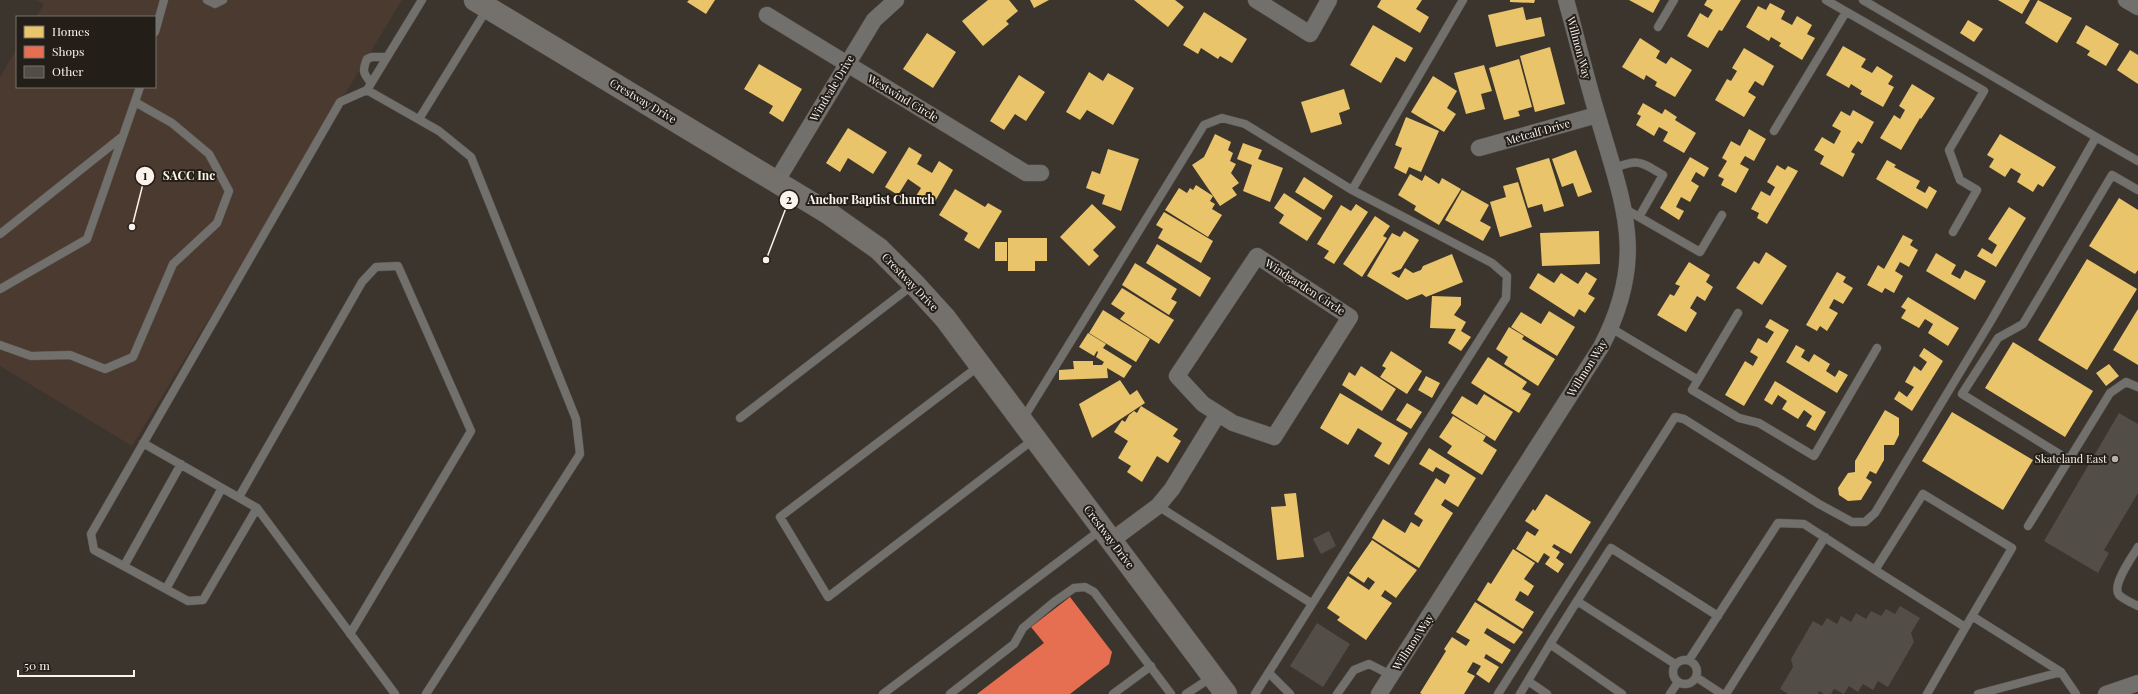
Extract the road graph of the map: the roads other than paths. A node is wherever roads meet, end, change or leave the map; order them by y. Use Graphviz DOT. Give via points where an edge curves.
graph roads {
  1 [pos="164,0"];
  2 [pos="207,0"];
  3 [pos="223,0"];
  4 [pos="422,0"];
  5 [pos="896,0"];
  6 [pos="1256,0"];
  7 [pos="1330,0"];
  8 [pos="1463,0"];
  9 [pos="1566,0"];
  10 [pos="1674,0"];
  11 [pos="1826,0"];
  12 [pos="1863,0"];
  13 [pos="2126,0"];
  14 [pos="481,4"];
  15 [pos="2138,7"];
  16 [pos="1846,12"];
  17 [pos="767,15"];
  18 [pos="1658,27"];
  19 [pos="156,28"];
  20 [pos="387,57"];
  21 [pos="847,64"];
  22 [pos="369,87"];
  23 [pos="140,88"];
  24 [pos="135,102"];
  25 [pos="1597,115"];
  26 [pos="418,119"];
  27 [pos="1774,131"];
  28 [pos="123,136"];
  29 [pos="2096,137"];
  30 [pos="1479,148"];
  31 [pos="2138,161"];
  32 [pos="1613,168"];
  33 [pos="1041,173"];
  34 [pos="776,182"];
  35 [pos="1352,190"];
  36 [pos="2138,190"];
  37 [pos="1625,209"];
  38 [pos="1722,216"];
  39 [pos="1639,217"];
  40 [pos="1953,232"];
  41 [pos="0,234"];
  42 [pos="914,284"];
  43 [pos="0,289"];
  44 [pos="1738,313"];
  45 [pos="1611,328"];
  46 [pos="0,345"];
  47 [pos="1877,348"];
  48 [pos="980,366"];
  49 [pos="1698,380"];
  50 [pos="2138,387"];
  51 [pos="1218,414"];
  52 [pos="740,418"];
  53 [pos="1022,422"];
  54 [pos="1035,439"];
  55 [pos="143,443"];
  56 [pos="2069,460"];
  57 [pos="181,464"];
  58 [pos="222,488"];
  59 [pos="239,498"];
  60 [pos="1158,506"];
  61 [pos="257,508"];
  62 [pos="2028,526"];
  63 [pos="1108,534"];
  64 [pos="1825,537"];
  65 [pos="2138,547"];
  66 [pos="124,566"];
  67 [pos="1875,570"];
  68 [pos="166,589"];
  69 [pos="1577,602"];
  70 [pos="1311,603"];
  71 [pos="2138,606"];
  72 [pos="1718,616"];
  73 [pos="1972,616"];
  74 [pos="1965,627"];
  75 [pos="350,634"];
  76 [pos="1550,644"];
  77 [pos="1689,660"];
  78 [pos="1675,664"];
  79 [pos="1151,666"];
  80 [pos="2061,672"];
  81 [pos="1269,673"];
  82 [pos="1214,675"];
  83 [pos="1391,675"];
  84 [pos="1696,677"];
  85 [pos="1528,681"];
  86 [pos="1678,682"];
  87 [pos="2138,683"];
  88 [pos="395,694"];
  89 [pos="426,694"];
  90 [pos="882,694"];
  91 [pos="950,694"];
  92 [pos="1113,694"];
  93 [pos="1171,694"];
  94 [pos="1186,694"];
  95 [pos="1226,694"];
  96 [pos="1254,694"];
  97 [pos="1290,694"];
  98 [pos="1337,694"];
  99 [pos="1380,694"];
  100 [pos="1498,694"];
  101 [pos="1520,694"];
  102 [pos="1547,694"];
  103 [pos="1622,694"];
  104 [pos="1670,694"];
  105 [pos="1722,694"];
  106 [pos="1726,694"];
  107 [pos="1927,694"];
  108 [pos="1978,694"];
  109 [pos="2076,694"];
  110 [pos="2106,694"];
  1 -- 19 [label="lane"];
  2 -- 3 [label="lane" via="215,4"];
  4 -- 20 [label="lane"];
  5 -- 21 [label="street, Windvale Drive" via="874,20"];
  6 -- 7 [label="street" via="1310,34"];
  8 -- 35 [label="lane"];
  9 -- 25 [label="street, Willmon Way"];
  10 -- 18 [label="lane"];
  11 -- 16 [label="lane"];
  12 -- 29 [label="lane"];
  13 -- 15 [label="street"];
  14 -- 26 [label="lane"];
  14 -- 34 [label="main road, Crestway Drive"];
  16 -- 27 [label="lane"];
  16 -- 40 [label="lane" via="1984,91 1949,150 1960,180 1978,190"];
  17 -- 21 [label="street, Westwind Circle"];
  20 -- 22 [label="lane"];
  20 -- 22 [label="lane" via="367,59 362,69"];
  21 -- 33 [label="street, Westwind Circle" via="1026,174"];
  21 -- 34 [label="street, Windvale Drive"];
  22 -- 26 [label="lane"];
  22 -- 55 [label="lane" via="340,102"];
  23 -- 24 [label="lane"];
  24 -- 28 [label="lane"];
  24 -- 46 [label="lane" via="172,123 209,154 229,191 217,223 174,264 133,357 105,369 70,355 31,356"];
  25 -- 30 [label="street, Metcalf Drive"];
  25 -- 32 [label="street, Willmon Way"];
  26 -- 89 [label="lane" via="439,131 471,157 576,419 580,454"];
  28 -- 41 [label="lane"];
  28 -- 43 [label="lane" via="87,239"];
  29 -- 31 [label="lane"];
  29 -- 100 [label="lane" via="1992,318 1875,513 1865,522 1852,522 1684,419 1675,417"];
  32 -- 37 [label="street, Willmon Way"];
  32 -- 39 [label="lane" via="1633,161 1641,162 1663,175"];
  34 -- 42 [label="main road, Crestway Drive" via="828,212 879,249"];
  35 -- 53 [label="lane" via="1245,124 1222,118 1204,125"];
  35 -- 70 [label="lane" via="1492,263 1506,276 1506,298"];
  36 -- 56 [label="lane" via="2112,175 2023,324 1998,338 1962,394"];
  37 -- 39 [label="lane"];
  37 -- 45 [label="street, Willmon Way" via="1628,232 1627,272 1624,292"];
  38 -- 39 [label="lane" via="1700,252"];
  42 -- 48 [label="main road, Crestway Drive" via="944,318"];
  42 -- 52 [label="lane"];
  44 -- 49 [label="lane"];
  45 -- 49 [label="lane"];
  45 -- 83 [label="street, Willmon Way"];
  47 -- 49 [label="lane" via="1814,456 1759,422 1739,418 1692,390"];
  48 -- 53 [label="main road, Crestway Drive"];
  48 -- 54 [label="lane" via="780,517 828,596"];
  50 -- 56 [label="lane" via="2126,382 2110,393"];
  51 -- 51 [label="street, Windgarden Circle" via="1203,404 1177,376 1257,256 1350,317 1274,437 1233,423"];
  51 -- 60 [label="street" via="1172,489"];
  53 -- 54 [label="main road, Crestway Drive"];
  54 -- 63 [label="main road, Crestway Drive"];
  55 -- 57 [label="lane"];
  55 -- 66 [label="lane" via="91,534 94,550"];
  56 -- 62 [label="lane"];
  57 -- 58 [label="lane"];
  57 -- 66 [label="lane"];
  58 -- 59 [label="lane"];
  58 -- 68 [label="lane"];
  59 -- 61 [label="lane"];
  59 -- 75 [label="lane" via="362,282 376,267 398,266 471,431"];
  60 -- 63 [label="street"];
  60 -- 70 [label="lane"];
  61 -- 68 [label="lane" via="203,600 188,601"];
  61 -- 75 [label="lane"];
  63 -- 82 [label="main road, Crestway Drive"];
  63 -- 90 [label="lane"];
  64 -- 67 [label="lane"];
  64 -- 72 [label="lane" via="1804,524 1778,523"];
  64 -- 106 [label="lane"];
  65 -- 71 [label="lane" via="2118,580 2116,588 2119,594"];
  66 -- 68 [label="lane"];
  67 -- 73 [label="lane" via="1923,494 2012,548"];
  67 -- 74 [label="lane"];
  69 -- 72 [label="lane" via="1611,548"];
  69 -- 76 [label="lane"];
  69 -- 78 [label="lane"];
  70 -- 81 [label="lane"];
  72 -- 77 [label="lane"];
  73 -- 74 [label="lane"];
  73 -- 80 [label="lane"];
  74 -- 107 [label="lane"];
  75 -- 88 [label="lane"];
  76 -- 85 [label="lane"];
  76 -- 103 [label="lane"];
  77 -- 78 [label="lane" via="1681,660"];
  77 -- 84 [label="lane" via="1695,666"];
  78 -- 86 [label="lane" via="1673,676"];
  79 -- 91 [label="lane" via="1094,592 1085,587 1074,588 1022,628 1014,644"];
  79 -- 92 [label="lane"];
  79 -- 93 [label="lane"];
  80 -- 108 [label="lane"];
  80 -- 109 [label="lane"];
  81 -- 96 [label="lane"];
  81 -- 97 [label="lane"];
  82 -- 94 [label="lane"];
  82 -- 95 [label="main road, Crestway Drive"];
  83 -- 98 [label="lane" via="1369,664 1354,670"];
  83 -- 99 [label="street, Willmon Way"];
  84 -- 86 [label="lane" via="1690,683"];
  84 -- 105 [label="lane"];
  85 -- 101 [label="lane"];
  85 -- 102 [label="lane"];
  86 -- 104 [label="lane"];
  87 -- 110 [label="street"];
}
